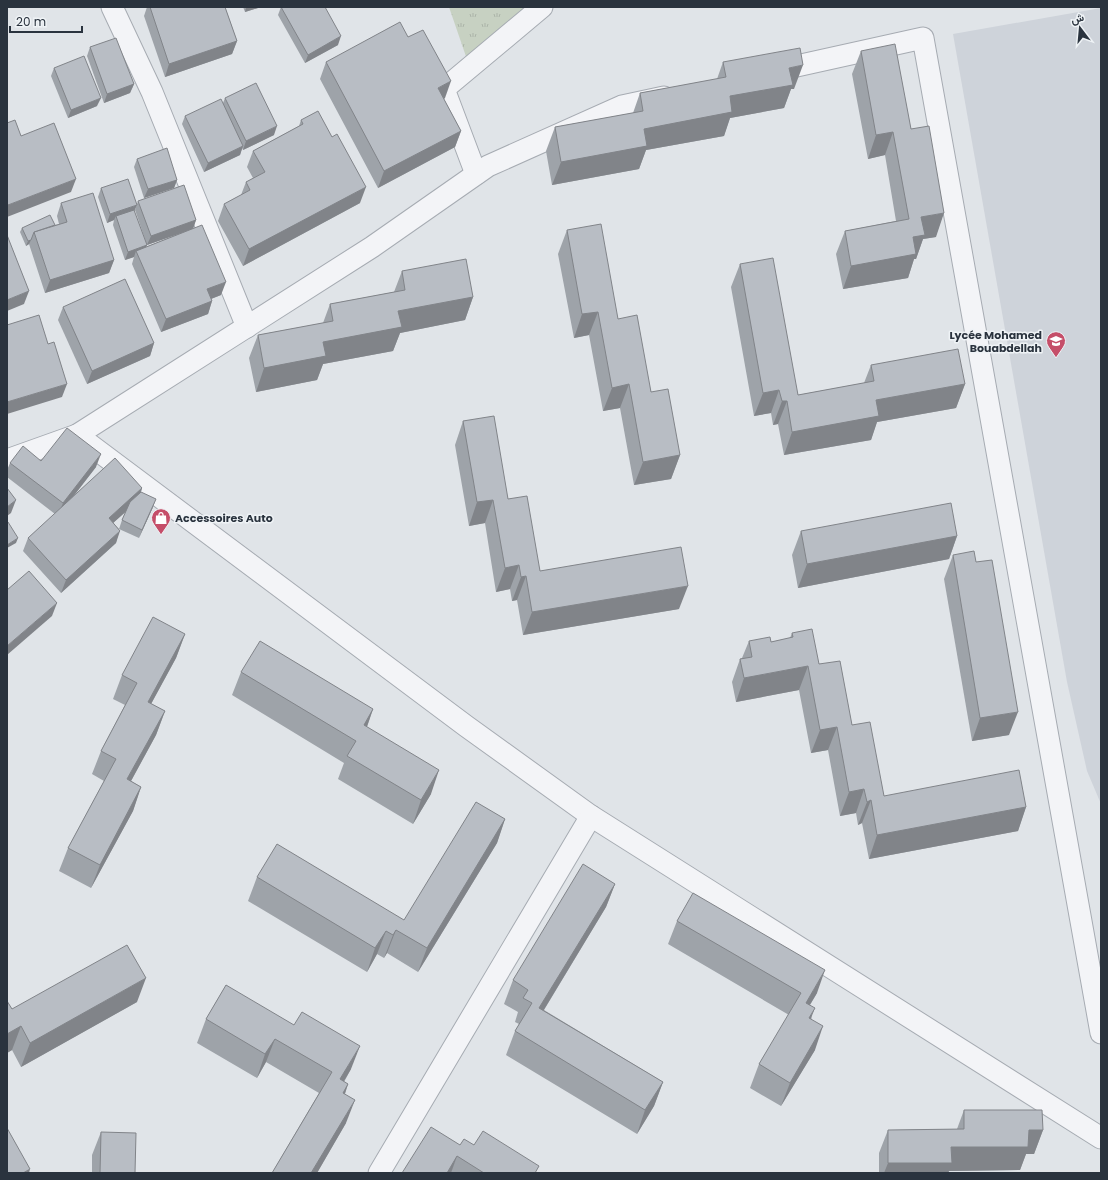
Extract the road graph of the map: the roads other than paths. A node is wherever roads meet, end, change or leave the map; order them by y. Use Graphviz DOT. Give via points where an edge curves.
graph roads {
  1 [pos="112,7"];
  2 [pos="542,7"];
  3 [pos="753,76"];
  4 [pos="684,92"];
  5 [pos="476,174"];
  6 [pos="247,328"];
  7 [pos="77,435"];
  8 [pos="7,460"];
  9 [pos="591,816"];
  10 [pos="1101,1033"];
  11 [pos="1101,1138"];
  12 [pos="380,1173"];
  1 -- 6 [label="street" via="152,92"];
  2 -- 5 [label="street" via="444,89"];
  3 -- 10 [label="street" via="923,38"];
  4 -- 5 [label="street" via="622,106 488,166"];
  5 -- 6 [label="street" via="372,247"];
  6 -- 7 [label="street"];
  7 -- 8 [label="street"];
  7 -- 9 [label="street" via="466,726"];
  9 -- 11 [label="street"];
  9 -- 12 [label="street"];
}
